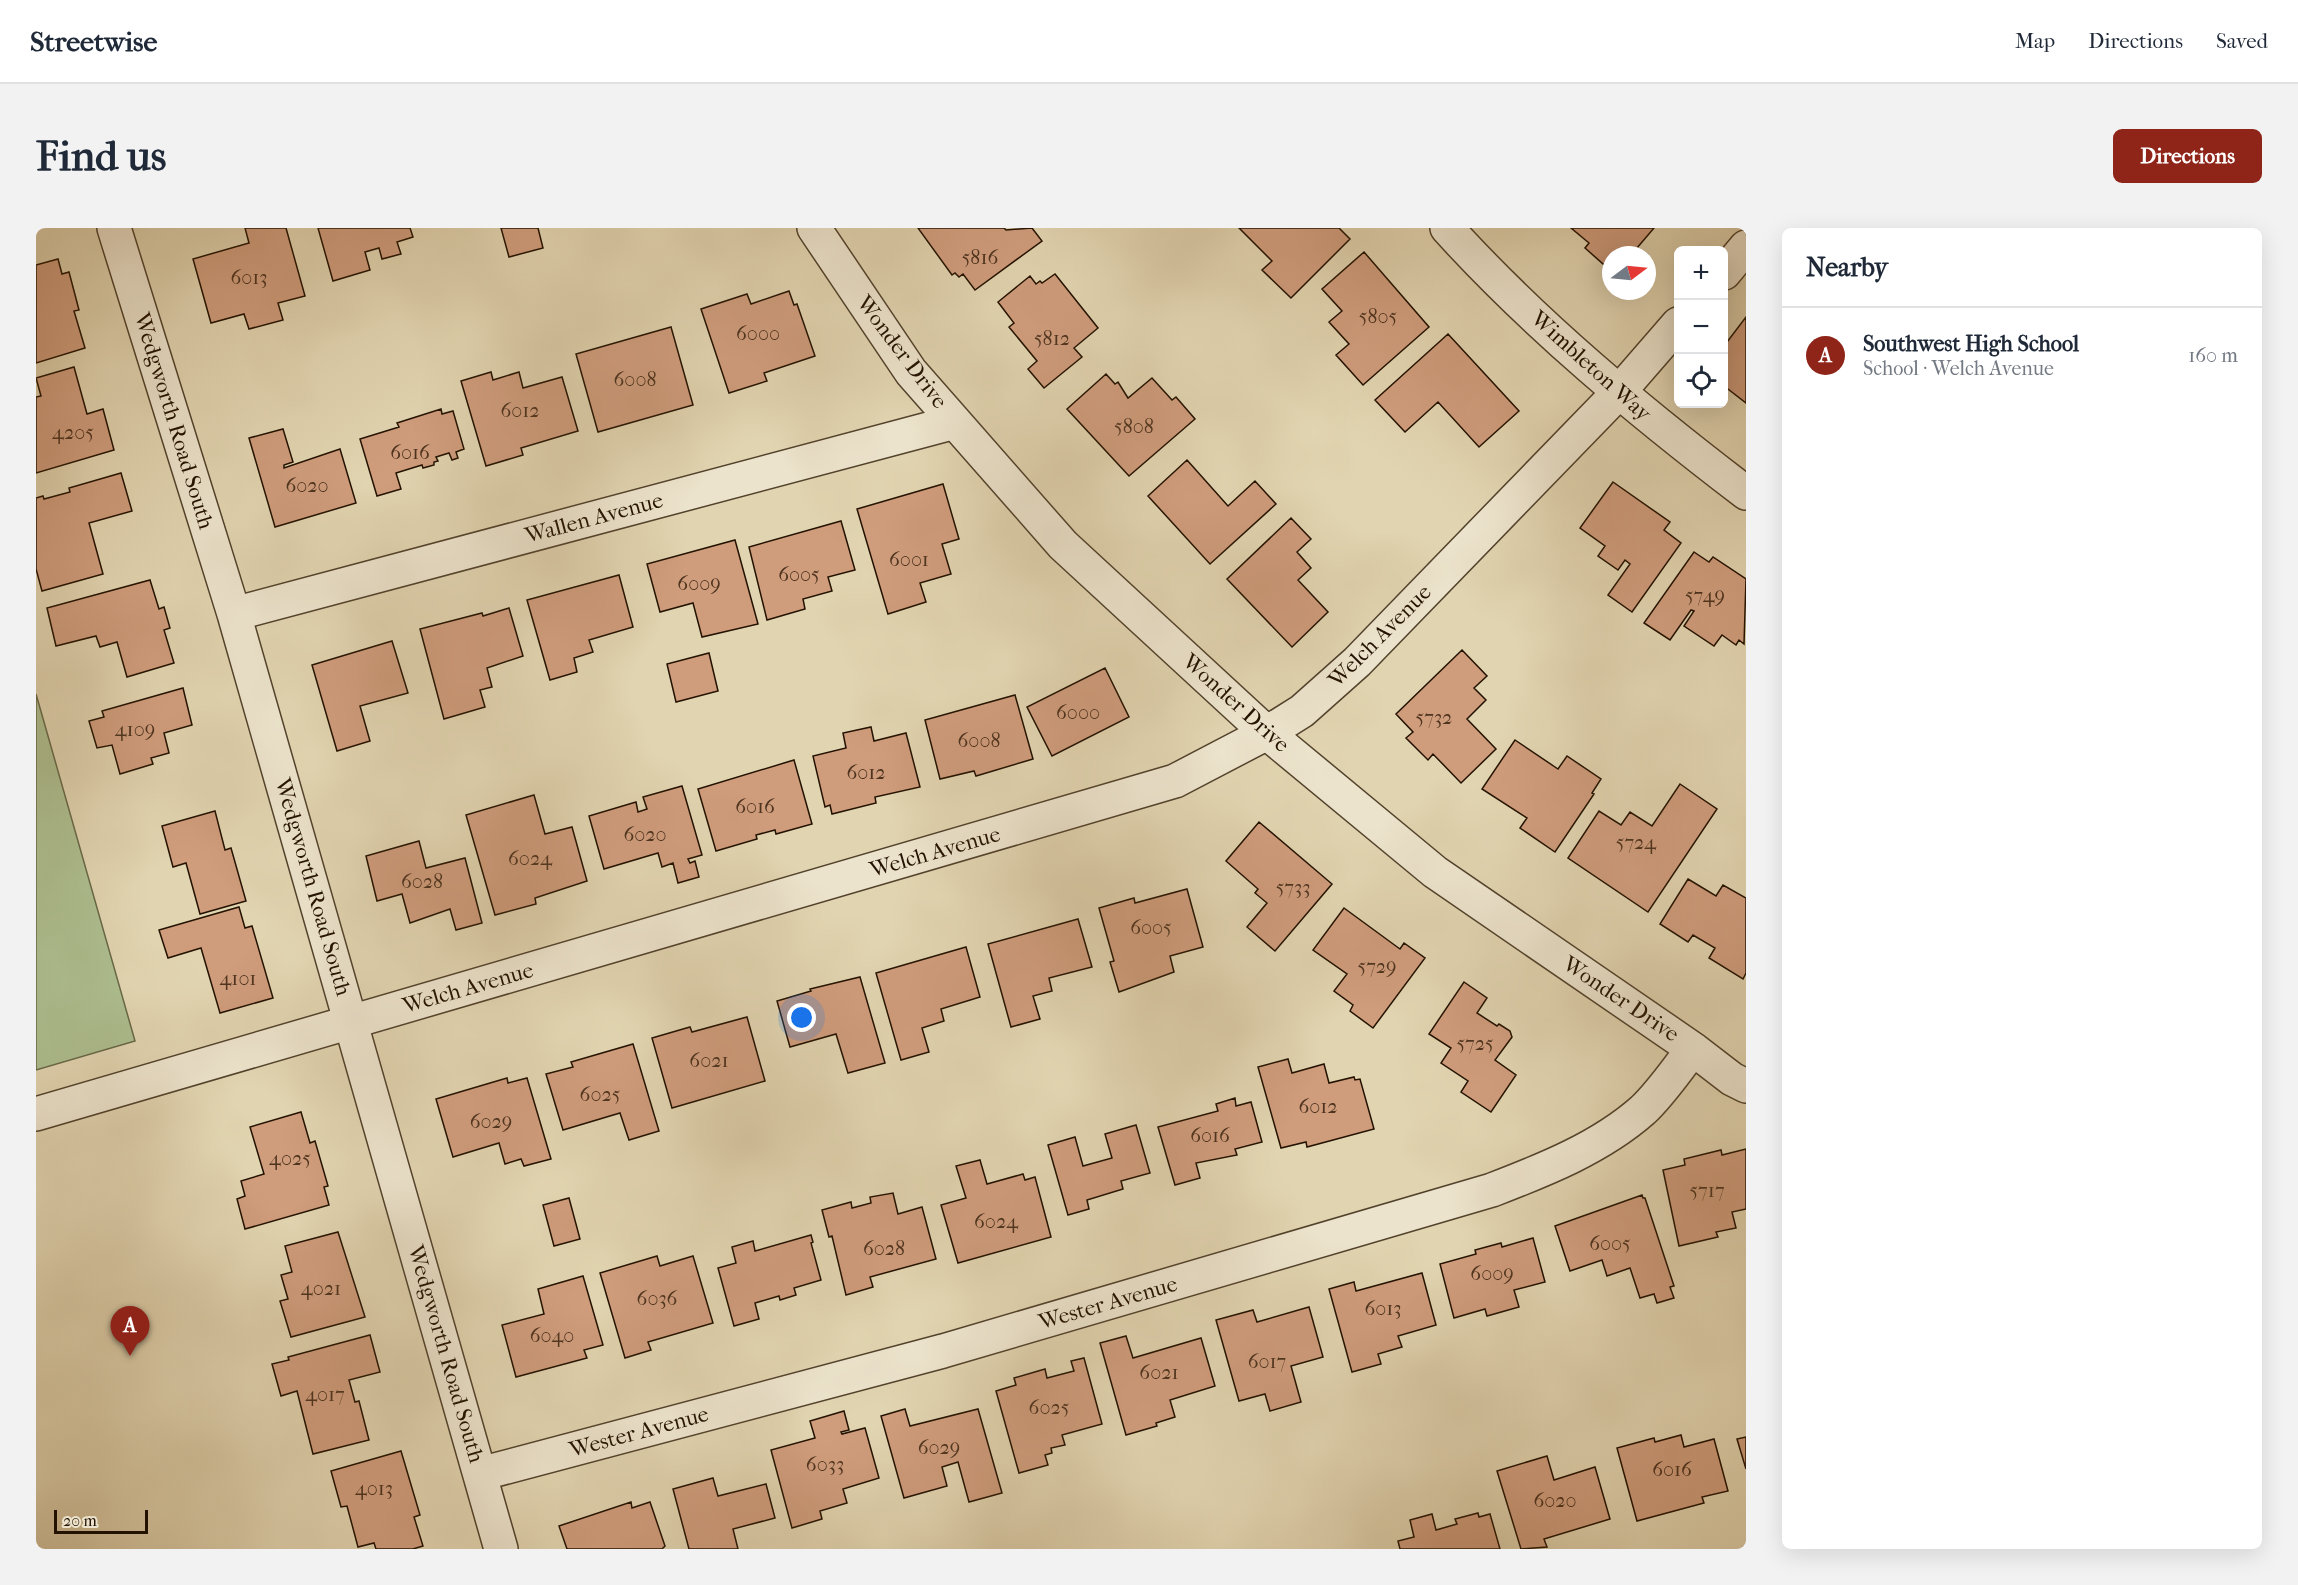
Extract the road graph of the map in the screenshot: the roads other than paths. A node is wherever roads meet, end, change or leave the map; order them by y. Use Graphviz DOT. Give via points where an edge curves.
graph roads {
  1 [pos="114,228"];
  2 [pos="814,228"];
  3 [pos="1447,228"];
  4 [pos="1746,247"];
  5 [pos="1728,268"];
  6 [pos="1674,329"];
  7 [pos="1619,392"];
  8 [pos="955,422"];
  9 [pos="1746,493"];
  10 [pos="234,614"];
  11 [pos="1267,733"];
  12 [pos="352,1022"];
  13 [pos="1693,1049"];
  14 [pos="1746,1086"];
  15 [pos="36,1114"];
  16 [pos="480,1474"];
  17 [pos="501,1549"];
  1 -- 10 [label="street, Wedgworth Road South"];
  2 -- 8 [label="street, Wonder Drive" via="911,372"];
  3 -- 7 [label="street, Wimbleton Way" via="1487,272"];
  4 -- 5 [label="street"];
  6 -- 7 [label="street, Welch Avenue"];
  7 -- 9 [label="street, Wimbleton Way"];
  7 -- 11 [label="street, Welch Avenue" via="1357,662 1302,711"];
  8 -- 10 [label="street, Wallen Avenue"];
  8 -- 11 [label="street, Wonder Drive" via="1063,545"];
  10 -- 12 [label="street, Wedgworth Road South"];
  11 -- 12 [label="street, Welch Avenue" via="1175,781"];
  11 -- 13 [label="street, Wonder Drive" via="1435,872"];
  12 -- 15 [label="street, Welch Avenue"];
  12 -- 16 [label="street, Wedgworth Road South"];
  13 -- 14 [label="street, Wonder Drive"];
  13 -- 16 [label="street, Wester Avenue" via="1644,1108 1615,1132 1543,1171 1492,1190 943,1351"];
  16 -- 17 [label="street, Wedgworth Road South"];
}
